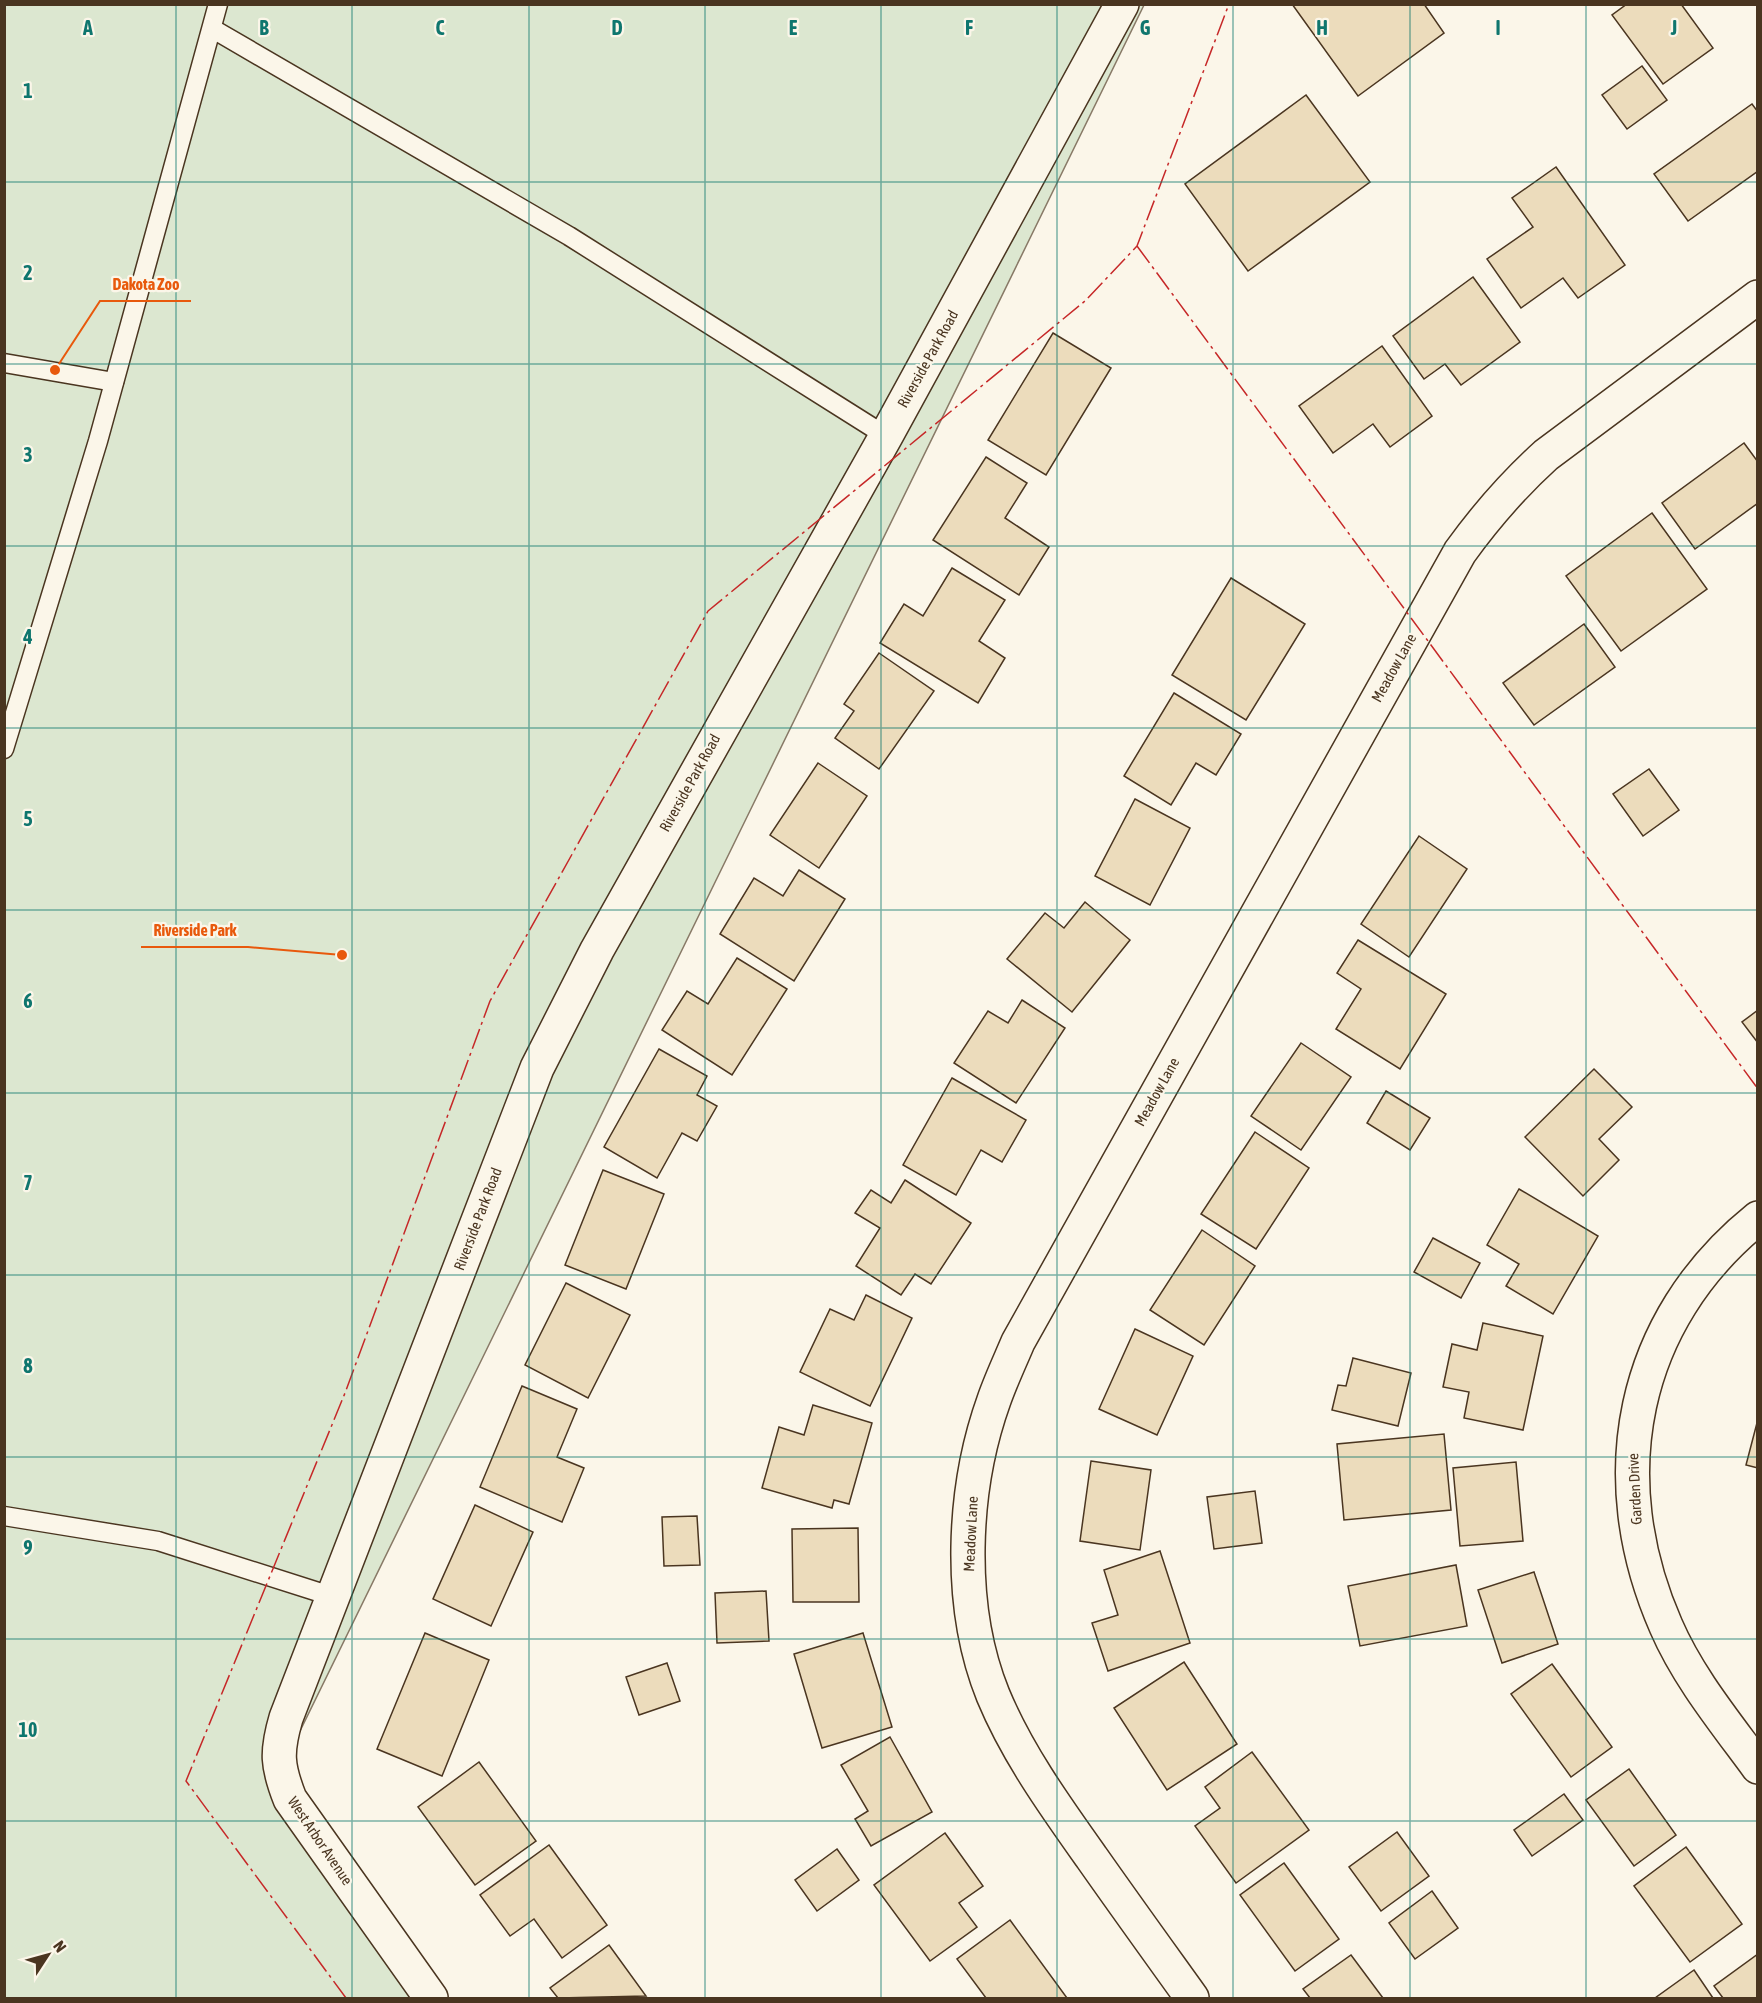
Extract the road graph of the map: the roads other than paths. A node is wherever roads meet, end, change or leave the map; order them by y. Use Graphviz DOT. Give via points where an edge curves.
graph roads {
  1 [pos="219,4"];
  2 [pos="1122,4"];
  3 [pos="213,29"];
  4 [pos="1758,297"];
  5 [pos="4,363"];
  6 [pos="114,382"];
  7 [pos="886,436"];
  8 [pos="4,748"];
  9 [pos="1758,1218"];
  10 [pos="4,1516"];
  11 [pos="334,1597"];
  12 [pos="1758,1767"];
  13 [pos="431,1998"];
  14 [pos="1192,1998"];
  1 -- 3 [label="lane"];
  2 -- 7 [label="street, Riverside Park Road"];
  3 -- 6 [label="lane"];
  3 -- 7 [label="lane" via="569,236"];
  4 -- 14 [label="street, Meadow Lane" via="1546,455 1514,484 1460,552 1018,1341 993,1400 977,1461 969,1521 968,1580 993,1694 1052,1801"];
  5 -- 6 [label="lane"];
  6 -- 8 [label="lane"];
  7 -- 11 [label="street, Riverside Park Road" via="597,950 537,1068"];
  9 -- 12 [label="street, Garden Drive" via="1713,1260 1686,1295 1663,1335 1644,1382 1634,1430 1632,1482 1636,1530 1666,1626 1686,1667"];
  10 -- 11 [label="lane" via="158,1541"];
  11 -- 13 [label="street, West Arbor Avenue" via="286,1718 278,1745 280,1772 290,1799 306,1824"];
}
